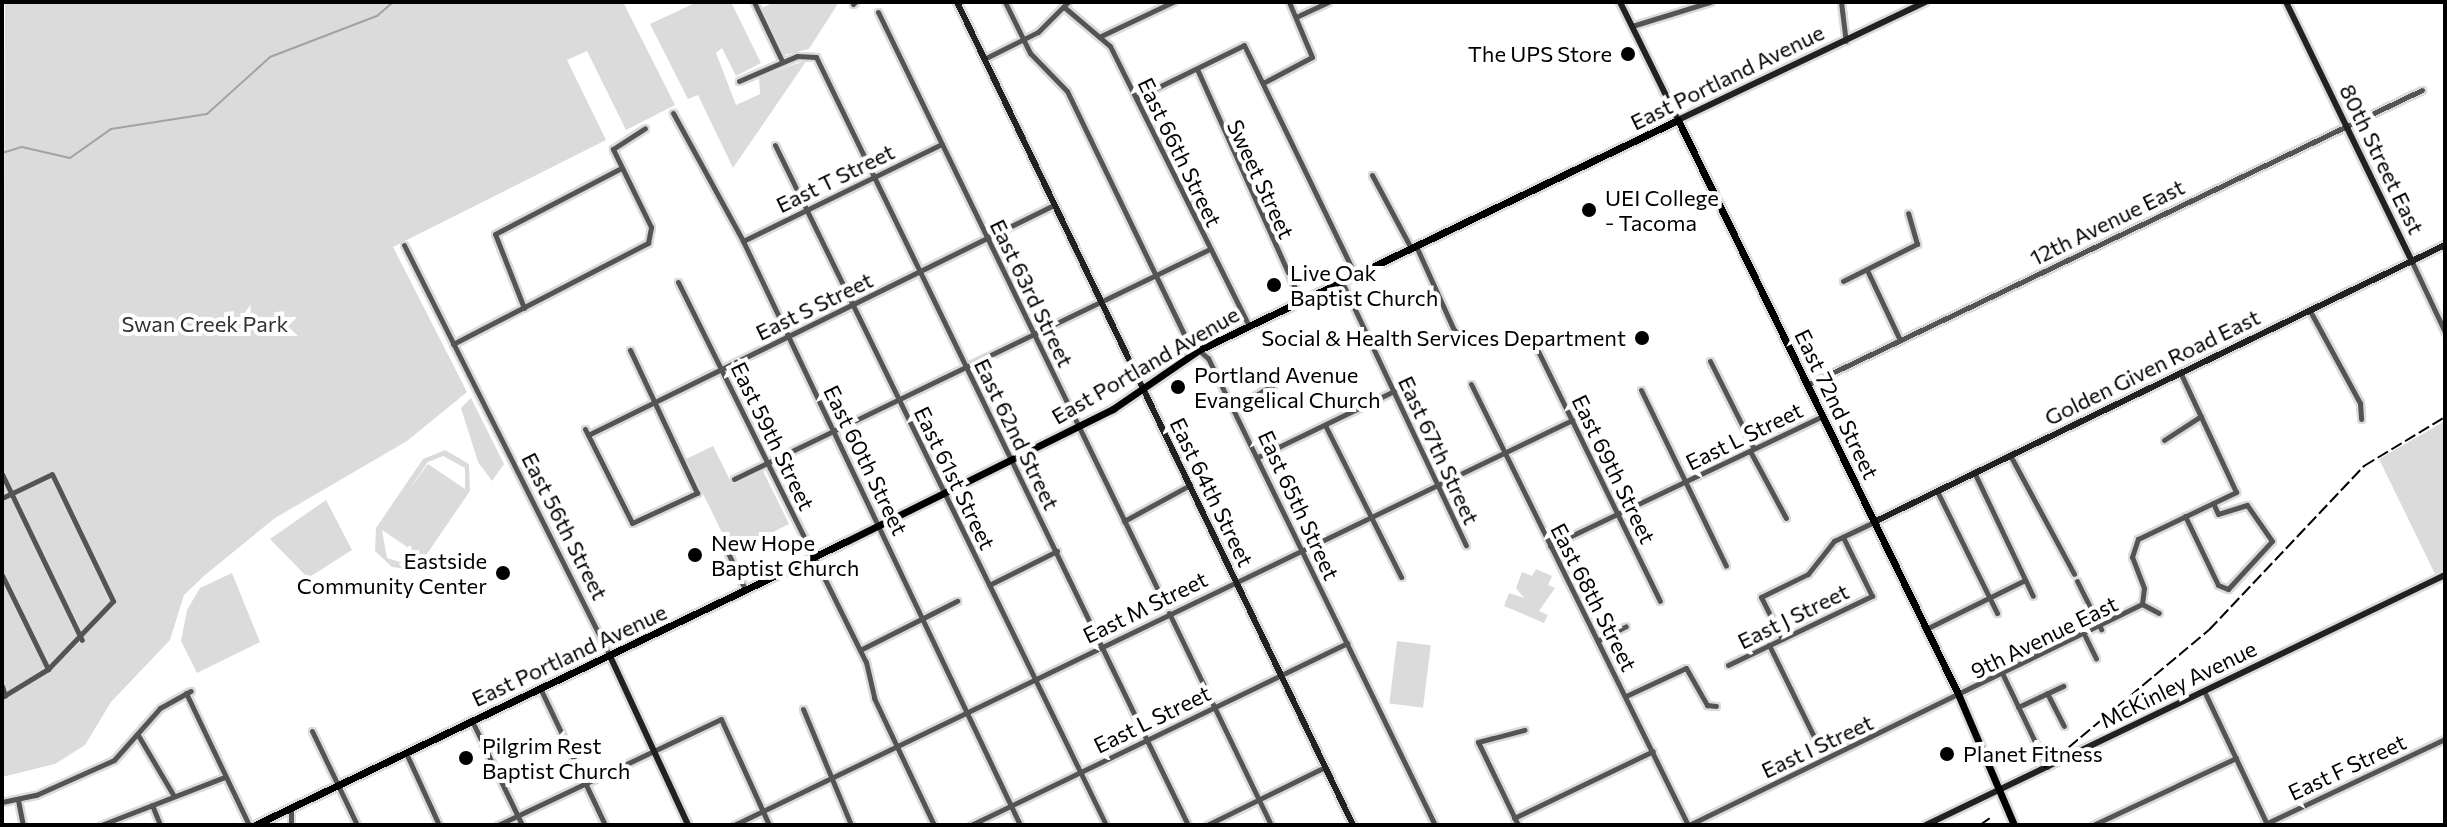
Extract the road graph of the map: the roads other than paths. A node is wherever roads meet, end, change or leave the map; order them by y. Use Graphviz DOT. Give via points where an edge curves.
graph roads {
  1 [pos="754,2"];
  2 [pos="957,2"];
  3 [pos="1005,2"];
  4 [pos="1173,2"];
  5 [pos="1289,2"];
  6 [pos="1328,2"];
  7 [pos="1620,2"];
  8 [pos="1710,2"];
  9 [pos="1841,2"];
  10 [pos="1925,2"];
  11 [pos="2286,2"];
  12 [pos="1066,4"];
  13 [pos="878,12"];
  14 [pos="1296,17"];
  15 [pos="1632,26"];
  16 [pos="1101,36"];
  17 [pos="1023,40"];
  18 [pos="1846,41"];
  19 [pos="984,59"];
  20 [pos="782,61"];
  21 [pos="1197,69"];
  22 [pos="739,81"];
  23 [pos="1263,83"];
  24 [pos="2422,90"];
  25 [pos="1136,98"];
  26 [pos="673,113"];
  27 [pos="1678,120"];
  28 [pos="645,128"];
  29 [pos="2346,128"];
  30 [pos="942,144"];
  31 [pos="775,145"];
  32 [pos="621,168"];
  33 [pos="1372,175"];
  34 [pos="875,176"];
  35 [pos="1054,205"];
  36 [pos="807,209"];
  37 [pos="1908,213"];
  38 [pos="988,238"];
  39 [pos="743,241"];
  40 [pos="404,245"];
  41 [pos="2445,245"];
  42 [pos="1414,247"];
  43 [pos="1210,249"];
  44 [pos="2412,262"];
  45 [pos="1867,270"];
  46 [pos="921,271"];
  47 [pos="1154,272"];
  48 [pos="1356,276"];
  49 [pos="1843,281"];
  50 [pos="678,282"];
  51 [pos="1342,282"];
  52 [pos="1100,299"];
  53 [pos="1301,302"];
  54 [pos="854,304"];
  55 [pos="524,308"];
  56 [pos="2310,311"];
  57 [pos="1249,326"];
  58 [pos="1034,332"];
  59 [pos="2445,332"];
  60 [pos="788,336"];
  61 [pos="1469,340"];
  62 [pos="1900,340"];
  63 [pos="453,344"];
  64 [pos="630,350"];
  65 [pos="1199,350"];
  66 [pos="1538,351"];
  67 [pos="1710,361"];
  68 [pos="966,365"];
  69 [pos="722,369"];
  70 [pos="2181,374"];
  71 [pos="1471,384"];
  72 [pos="1273,385"];
  73 [pos="1807,385"];
  74 [pos="1142,389"];
  75 [pos="1641,390"];
  76 [pos="1394,391"];
  77 [pos="899,398"];
  78 [pos="655,402"];
  79 [pos="1234,408"];
  80 [pos="1822,416"];
  81 [pos="2201,416"];
  82 [pos="2361,419"];
  83 [pos="1572,420"];
  84 [pos="1325,425"];
  85 [pos="1078,426"];
  86 [pos="834,430"];
  87 [pos="2164,440"];
  88 [pos="1505,450"];
  89 [pos="1752,450"];
  90 [pos="2010,455"];
  91 [pos="1258,457"];
  92 [pos="1011,459"];
  93 [pos="768,462"];
  94 [pos="1974,472"];
  95 [pos="2,474"];
  96 [pos="734,479"];
  97 [pos="1686,482"];
  98 [pos="1437,483"];
  99 [pos="1190,485"];
  100 [pos="1937,491"];
  101 [pos="944,492"];
  102 [pos="11,493"];
  103 [pos="2,498"];
  104 [pos="2213,503"];
  105 [pos="1618,514"];
  106 [pos="1370,516"];
  107 [pos="2185,516"];
  108 [pos="1786,518"];
  109 [pos="1124,521"];
  110 [pos="1874,522"];
  111 [pos="878,525"];
  112 [pos="1843,537"];
  113 [pos="722,540"];
  114 [pos="1466,545"];
  115 [pos="1550,546"];
  116 [pos="1302,549"];
  117 [pos="1057,551"];
  118 [pos="813,557"];
  119 [pos="1726,566"];
  120 [pos="2074,574"];
  121 [pos="2,575"];
  122 [pos="2445,575"];
  123 [pos="1401,577"];
  124 [pos="2026,580"];
  125 [pos="1235,581"];
  126 [pos="2077,581"];
  127 [pos="989,585"];
  128 [pos="1157,588"];
  129 [pos="745,590"];
  130 [pos="2033,596"];
  131 [pos="1989,598"];
  132 [pos="957,601"];
  133 [pos="1660,601"];
  134 [pos="2142,604"];
  135 [pos="1169,613"];
  136 [pos="1997,613"];
  137 [pos="2159,613"];
  138 [pos="925,617"];
  139 [pos="1626,626"];
  140 [pos="1926,629"];
  141 [pos="2101,629"];
  142 [pos="2085,636"];
  143 [pos="1782,639"];
  144 [pos="82,640"];
  145 [pos="1599,640"];
  146 [pos="1347,643"];
  147 [pos="1769,645"];
  148 [pos="1102,646"];
  149 [pos="860,650"];
  150 [pos="610,656"];
  151 [pos="2096,659"];
  152 [pos="1728,665"];
  153 [pos="48,669"];
  154 [pos="1280,674"];
  155 [pos="2003,675"];
  156 [pos="1035,679"];
  157 [pos="2,686"];
  158 [pos="2063,686"];
  159 [pos="541,690"];
  160 [pos="2204,691"];
  161 [pos="2047,693"];
  162 [pos="1626,696"];
  163 [pos="1959,696"];
  164 [pos="4,697"];
  165 [pos="1215,706"];
  166 [pos="1716,706"];
  167 [pos="2018,707"];
  168 [pos="803,709"];
  169 [pos="966,712"];
  170 [pos="472,721"];
  171 [pos="2064,726"];
  172 [pos="1524,730"];
  173 [pos="312,731"];
  174 [pos="138,735"];
  175 [pos="1147,739"];
  176 [pos="2445,739"];
  177 [pos="896,745"];
  178 [pos="654,751"];
  179 [pos="1653,751"];
  180 [pos="1821,751"];
  181 [pos="406,753"];
  182 [pos="2236,758"];
  183 [pos="1325,767"];
  184 [pos="2047,767"];
  185 [pos="1081,772"];
  186 [pos="225,777"];
  187 [pos="829,778"];
  188 [pos="585,782"];
  189 [pos="338,786"];
  190 [pos="2000,790"];
  191 [pos="174,796"];
  192 [pos="18,800"];
  193 [pos="1259,800"];
  194 [pos="2,802"];
  195 [pos="152,805"];
  196 [pos="1011,806"];
  197 [pos="291,809"];
  198 [pos="762,811"];
  199 [pos="518,815"];
  200 [pos="1514,818"];
  201 [pos="2266,824"];
  202 [pos="23,825"];
  203 [pos="101,825"];
  204 [pos="160,825"];
  205 [pos="249,825"];
  206 [pos="255,825"];
  207 [pos="291,825"];
  208 [pos="357,825"];
  209 [pos="439,825"];
  210 [pos="498,825"];
  211 [pos="522,825"];
  212 [pos="605,825"];
  213 [pos="688,825"];
  214 [pos="734,825"];
  215 [pos="769,825"];
  216 [pos="851,825"];
  217 [pos="934,825"];
  218 [pos="971,825"];
  219 [pos="1020,825"];
  220 [pos="1106,825"];
  221 [pos="1188,825"];
  222 [pos="1207,825"];
  223 [pos="1271,825"];
  224 [pos="1353,825"];
  225 [pos="1435,825"];
  226 [pos="1518,825"];
  227 [pos="1688,825"];
  228 [pos="1926,825"];
  229 [pos="2014,825"];
  230 [pos="2093,825"];
  1 -- 20 [label="street"];
  2 -- 19 [label="street, East 64th Street"];
  3 -- 17 [label="street, East 65th Street"];
  4 -- 16 [label="street"];
  5 -- 14 [label="street"];
  6 -- 14 [label="street"];
  7 -- 15 [label="street, East 72nd Street"];
  8 -- 15 [label="street"];
  9 -- 18 [label="street"];
  10 -- 18 [label="street, East Portland Avenue"];
  11 -- 29 [label="street, 80th Street East"];
  12 -- 16 [label="street, East 66th Street"];
  12 -- 17 [label="street"];
  13 -- 30 [label="street, East 63rd Street"];
  14 -- 23 [label="street" via="1312,57"];
  15 -- 27 [label="street, East 72nd Street"];
  16 -- 25 [label="street, East 66th Street"];
  17 -- 19 [label="street"];
  17 -- 47 [label="street, East 65th Street" via="1067,91"];
  18 -- 27 [label="street, East Portland Avenue"];
  19 -- 35 [label="street, East 64th Street"];
  20 -- 22 [label="street"];
  20 -- 34 [label="street, East 62nd Street" via="816,57"];
  21 -- 23 [label="street" via="1244,45"];
  21 -- 25 [label="street"];
  21 -- 53 [label="street, Sweet Street"];
  23 -- 48 [label="street"];
  24 -- 29 [label="street, 12th Avenue East"];
  25 -- 43 [label="street, East 66th Street"];
  26 -- 39 [label="street, East 60th Street"];
  27 -- 42 [label="main road, East Portland Avenue"];
  27 -- 73 [label="main road, East 72nd Street"];
  28 -- 32 [label="street" via="614,145"];
  29 -- 44 [label="street, 80th Street East"];
  29 -- 62 [label="street, 12th Avenue East"];
  30 -- 34 [label="street, East T Street"];
  30 -- 38 [label="street, East 63rd Street"];
  31 -- 36 [label="street, East 61st Street"];
  32 -- 55 [label="street" via="651,239"];
  32 -- 55 [label="street" via="495,234"];
  33 -- 42 [label="street"];
  34 -- 36 [label="street, East T Street"];
  34 -- 46 [label="street, East 62nd Street"];
  35 -- 38 [label="street, East S Street"];
  35 -- 52 [label="street, East 64th Street"];
  36 -- 39 [label="street, East T Street"];
  36 -- 54 [label="street, East 61st Street"];
  37 -- 45 [label="street" via="1917,244"];
  38 -- 46 [label="street, East S Street"];
  38 -- 58 [label="street, East 63rd Street"];
  39 -- 60 [label="street, East 60th Street"];
  40 -- 63 [label="street, East 56th Street"];
  41 -- 44 [label="street, Golden Given Road East"];
  42 -- 48 [label="main road, East Portland Avenue"];
  42 -- 61 [label="street" via="1454,330"];
  43 -- 47 [label="street"];
  43 -- 57 [label="street, East 66th Street"];
  44 -- 56 [label="street, Golden Given Road East"];
  44 -- 59 [label="street, 80th Street East"];
  45 -- 49 [label="street"];
  45 -- 62 [label="street"];
  46 -- 54 [label="street, East S Street"];
  46 -- 68 [label="street, East 62nd Street"];
  47 -- 52 [label="street"];
  47 -- 65 [label="street, East 65th Street" via="1187,340"];
  48 -- 51 [label="main road, East Portland Avenue"];
  50 -- 69 [label="street, East 59th Street"];
  51 -- 53 [label="main road, East Portland Avenue"];
  51 -- 76 [label="street, East 67th Street"];
  52 -- 58 [label="street"];
  52 -- 74 [label="street, East 64th Street"];
  53 -- 57 [label="main road, East Portland Avenue"];
  54 -- 60 [label="street, East S Street"];
  54 -- 77 [label="street, East 61st Street"];
  55 -- 63 [label="street"];
  56 -- 70 [label="street, Golden Given Road East"];
  56 -- 82 [label="street" via="2360,403"];
  57 -- 65 [label="main road, East Portland Avenue"];
  58 -- 68 [label="street"];
  58 -- 85 [label="street, East 63rd Street"];
  60 -- 69 [label="street, East S Street"];
  60 -- 86 [label="street, East 60th Street"];
  62 -- 73 [label="street, 12th Avenue East"];
  63 -- 150 [label="street, East 56th Street"];
  64 -- 78 [label="street"];
  65 -- 74 [label="main road, East Portland Avenue"];
  65 -- 79 [label="street, East 65th Street"];
  66 -- 83 [label="street, East 69th Street"];
  67 -- 89 [label="street"];
  68 -- 77 [label="street"];
  68 -- 92 [label="street, East 62nd Street"];
  69 -- 78 [label="street, East S Street"];
  69 -- 93 [label="street, East 59th Street"];
  70 -- 81 [label="street"];
  70 -- 90 [label="street, Golden Given Road East"];
  71 -- 88 [label="street, East 68th Street"];
  72 -- 79 [label="street"];
  73 -- 80 [label="main road, East 72nd Street"];
  74 -- 85 [label="main road, East Portland Avenue"];
  74 -- 99 [label="street, East 64th Street"];
  75 -- 97 [label="street"];
  76 -- 84 [label="street"];
  76 -- 98 [label="street, East 67th Street"];
  77 -- 86 [label="street"];
  77 -- 101 [label="street, East 61st Street"];
  78 -- 78 [label="street, East S Street" via="586,432 634,524 697,493"];
  79 -- 91 [label="street, East 65th Street"];
  80 -- 89 [label="street, East L Street"];
  80 -- 110 [label="main road, East 72nd Street"];
  81 -- 87 [label="street"];
  81 -- 104 [label="street" via="2236,492"];
  83 -- 88 [label="street, East M Street"];
  83 -- 105 [label="street, East 69th Street"];
  84 -- 91 [label="street"];
  84 -- 106 [label="street"];
  85 -- 92 [label="main road, East Portland Avenue"];
  85 -- 109 [label="street, East 63rd Street"];
  86 -- 93 [label="street"];
  86 -- 111 [label="street, East 60th Street"];
  88 -- 98 [label="street, East M Street"];
  88 -- 115 [label="street, East 68th Street"];
  89 -- 97 [label="street, East L Street"];
  89 -- 108 [label="street"];
  90 -- 94 [label="street, Golden Given Road East"];
  90 -- 120 [label="street"];
  91 -- 116 [label="street, East 65th Street"];
  92 -- 101 [label="main road, East Portland Avenue"];
  92 -- 117 [label="street, East 62nd Street"];
  93 -- 96 [label="street"];
  93 -- 118 [label="street, East 59th Street"];
  94 -- 100 [label="street, Golden Given Road East"];
  94 -- 124 [label="street"];
  95 -- 102 [label="street"];
  97 -- 105 [label="street, East L Street"];
  97 -- 119 [label="street"];
  98 -- 106 [label="street, East M Street"];
  98 -- 114 [label="street, East 67th Street"];
  99 -- 109 [label="street"];
  99 -- 125 [label="street, East 64th Street"];
  100 -- 110 [label="street, Golden Given Road East"];
  100 -- 131 [label="street"];
  101 -- 111 [label="main road, East Portland Avenue"];
  101 -- 127 [label="street, East 61st Street"];
  102 -- 103 [label="street"];
  102 -- 144 [label="street"];
  102 -- 144 [label="street" via="52,474 112,597"];
  104 -- 107 [label="street"];
  104 -- 107 [label="street" via="2218,514 2247,505 2272,541 2224,590"];
  105 -- 115 [label="street, East L Street"];
  105 -- 133 [label="street, East 69th Street"];
  106 -- 116 [label="street, East M Street"];
  106 -- 123 [label="street"];
  107 -- 134 [label="street" via="2134,547"];
  109 -- 128 [label="street, East 63rd Street"];
  110 -- 112 [label="street"];
  110 -- 140 [label="main road, East 72nd Street"];
  111 -- 118 [label="main road, East Portland Avenue"];
  111 -- 138 [label="street, East 60th Street"];
  112 -- 143 [label="street" via="1808,574 1761,597"];
  112 -- 143 [label="street, East J Street" via="1872,596"];
  113 -- 129 [label="street"];
  115 -- 145 [label="street, East 68th Street"];
  116 -- 125 [label="street, East M Street"];
  116 -- 146 [label="street, East 65th Street"];
  117 -- 127 [label="street"];
  117 -- 148 [label="street, East 62nd Street"];
  118 -- 129 [label="main road, East Portland Avenue"];
  118 -- 149 [label="street, East 59th Street"];
  121 -- 153 [label="street"];
  122 -- 160 [label="street, McKinley Avenue"];
  124 -- 130 [label="street"];
  124 -- 131 [label="street"];
  125 -- 135 [label="street, East M Street"];
  125 -- 154 [label="street, East 64th Street"];
  126 -- 141 [label="street"];
  127 -- 156 [label="street, East 61st Street"];
  129 -- 150 [label="main road, East Portland Avenue"];
  131 -- 136 [label="street"];
  131 -- 140 [label="street"];
  132 -- 138 [label="street"];
  134 -- 137 [label="street"];
  134 -- 141 [label="street, 9th Avenue East"];
  135 -- 148 [label="street, East M Street"];
  135 -- 165 [label="street"];
  138 -- 149 [label="street"];
  138 -- 169 [label="street, East 60th Street"];
  139 -- 145 [label="street"];
  140 -- 163 [label="main road, East 72nd Street"];
  141 -- 142 [label="street, 9th Avenue East"];
  142 -- 151 [label="street"];
  142 -- 155 [label="street, 9th Avenue East"];
  143 -- 147 [label="street, East J Street"];
  144 -- 153 [label="street"];
  145 -- 162 [label="street, East 68th Street"];
  146 -- 154 [label="street, East L Street"];
  146 -- 225 [label="street, East 65th Street"];
  147 -- 152 [label="street, East J Street"];
  147 -- 180 [label="street"];
  148 -- 156 [label="street, East M Street"];
  148 -- 175 [label="street, East 62nd Street"];
  149 -- 177 [label="street, East 59th Street"];
  150 -- 159 [label="main road, East Portland Avenue"];
  150 -- 178 [label="street, East 56th Street"];
  153 -- 164 [label="street"];
  154 -- 165 [label="street, East L Street"];
  154 -- 183 [label="street, East 64th Street"];
  155 -- 163 [label="street, 9th Avenue East"];
  155 -- 167 [label="street"];
  156 -- 169 [label="street, East M Street"];
  156 -- 185 [label="street, East 61st Street"];
  157 -- 164 [label="street"];
  158 -- 161 [label="street"];
  159 -- 170 [label="main road, East Portland Avenue"];
  159 -- 188 [label="street"];
  160 -- 182 [label="street"];
  160 -- 184 [label="street, McKinley Avenue"];
  161 -- 167 [label="street"];
  161 -- 171 [label="street"];
  162 -- 166 [label="street" via="1686,668 1707,705"];
  162 -- 179 [label="street, East 68th Street"];
  163 -- 190 [label="main road, East 72nd Street"];
  163 -- 227 [label="street, East I Street"];
  165 -- 175 [label="street, East L Street"];
  165 -- 193 [label="street"];
  167 -- 184 [label="street"];
  168 -- 187 [label="street"];
  169 -- 177 [label="street, East M Street"];
  169 -- 196 [label="street, East 60th Street"];
  170 -- 181 [label="main road, East Portland Avenue"];
  170 -- 199 [label="street"];
  172 -- 200 [label="street" via="1478,742"];
  173 -- 189 [label="street"];
  174 -- 186 [label="street" via="160,708 188,692"];
  174 -- 191 [label="street"];
  174 -- 192 [label="street" via="103,766"];
  175 -- 185 [label="street, East L Street"];
  175 -- 221 [label="street, East 62nd Street"];
  176 -- 201 [label="street, East F Street"];
  177 -- 187 [label="street, East M Street"];
  177 -- 217 [label="street, East 59th Street"];
  178 -- 188 [label="street"];
  178 -- 198 [label="street" via="718,719 727,722"];
  178 -- 213 [label="street, East 56th Street"];
  179 -- 200 [label="street"];
  179 -- 227 [label="street, East 68th Street"];
  181 -- 189 [label="main road, East Portland Avenue"];
  181 -- 209 [label="street"];
  182 -- 201 [label="street"];
  182 -- 230 [label="street"];
  183 -- 193 [label="street"];
  183 -- 224 [label="street, East 64th Street"];
  184 -- 190 [label="street, McKinley Avenue"];
  185 -- 196 [label="street, East L Street"];
  185 -- 220 [label="street, East 61st Street"];
  186 -- 191 [label="street"];
  186 -- 205 [label="street"];
  187 -- 198 [label="street, East M Street"];
  187 -- 216 [label="street"];
  188 -- 199 [label="street"];
  188 -- 212 [label="street"];
  189 -- 197 [label="main road, East Portland Avenue"];
  189 -- 208 [label="street"];
  190 -- 228 [label="street, McKinley Avenue"];
  190 -- 229 [label="main road, East 72nd Street"];
  191 -- 195 [label="street"];
  192 -- 194 [label="street"];
  192 -- 202 [label="street"];
  193 -- 222 [label="street"];
  193 -- 223 [label="street"];
  195 -- 203 [label="street"];
  195 -- 204 [label="street"];
  196 -- 218 [label="street, East L Street"];
  196 -- 219 [label="street, East 60th Street"];
  197 -- 206 [label="main road, East Portland Avenue"];
  197 -- 207 [label="street"];
  198 -- 214 [label="street, East M Street"];
  198 -- 215 [label="street"];
  199 -- 210 [label="street"];
  199 -- 211 [label="street"];
  200 -- 226 [label="street"];
}
